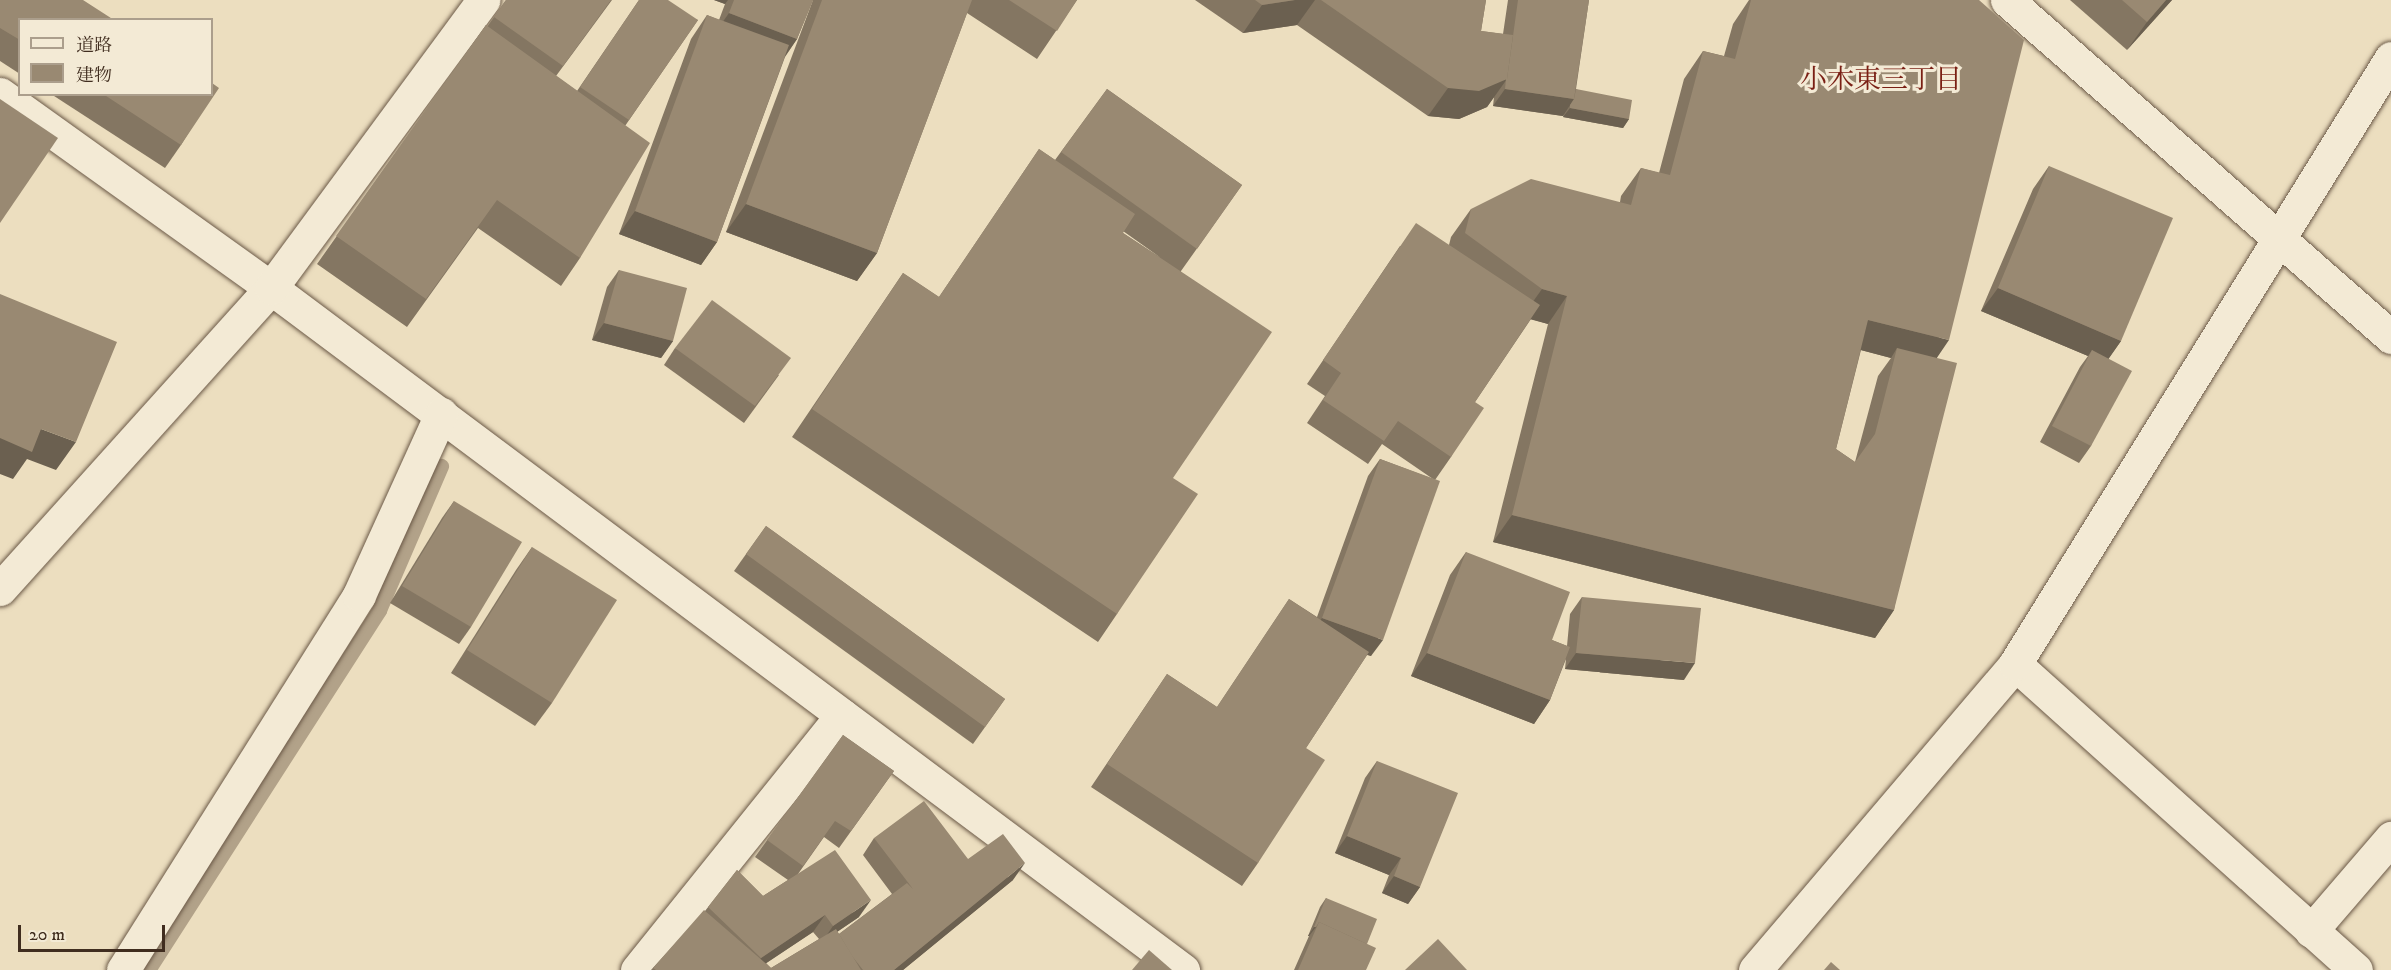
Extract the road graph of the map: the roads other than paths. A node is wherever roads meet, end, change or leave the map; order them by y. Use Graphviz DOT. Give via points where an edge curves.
graph roads {
  1 [pos="483,0"];
  2 [pos="2007,0"];
  3 [pos="2391,58"];
  4 [pos="0,94"];
  5 [pos="2280,241"];
  6 [pos="271,288"];
  7 [pos="2391,337"];
  8 [pos="441,414"];
  9 [pos="0,589"];
  10 [pos="2015,664"];
  11 [pos="842,715"];
  12 [pos="2391,838"];
  13 [pos="2311,931"];
  14 [pos="123,970"];
  15 [pos="637,970"];
  16 [pos="1183,970"];
  17 [pos="1755,970"];
  18 [pos="2356,970"];
  1 -- 6 [label="street"];
  2 -- 5 [label="street"];
  3 -- 5 [label="street"];
  4 -- 6 [label="street"];
  5 -- 7 [label="street"];
  5 -- 10 [label="street"];
  6 -- 8 [label="street"];
  6 -- 9 [label="street"];
  8 -- 11 [label="street"];
  8 -- 14 [label="street" via="359,595"];
  10 -- 13 [label="street"];
  10 -- 17 [label="street"];
  11 -- 15 [label="street"];
  11 -- 16 [label="street"];
  12 -- 13 [label="street"];
  13 -- 18 [label="street"];
}
